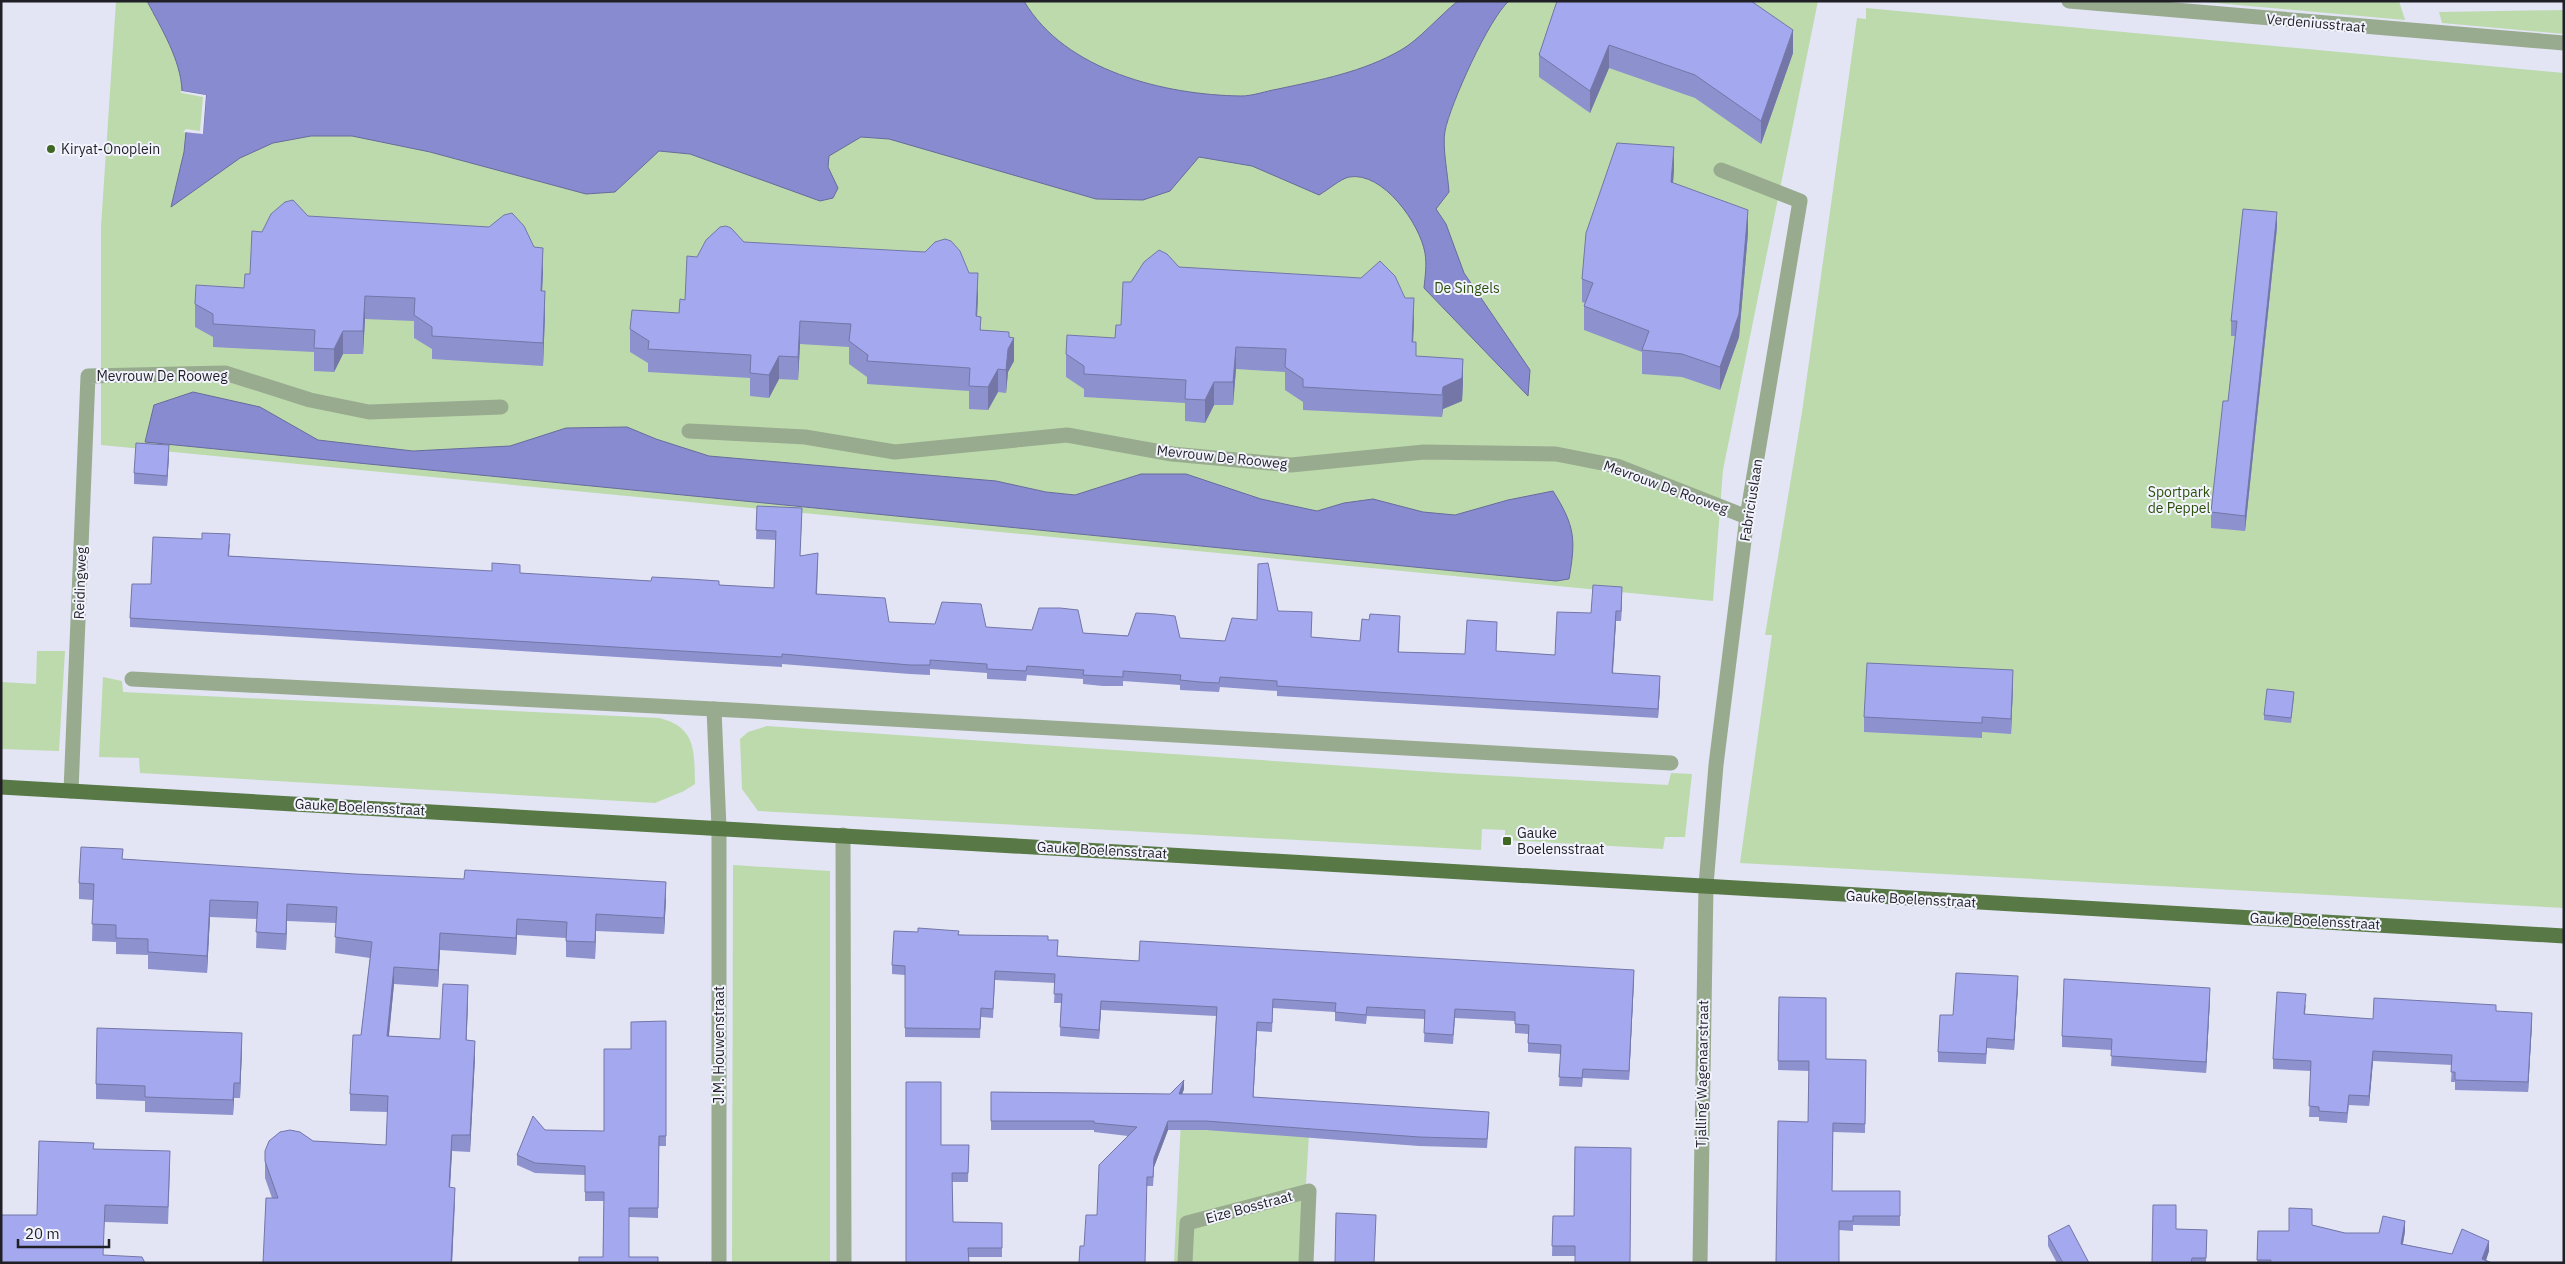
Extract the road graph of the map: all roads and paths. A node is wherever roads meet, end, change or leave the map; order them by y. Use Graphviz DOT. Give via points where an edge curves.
graph roads {
  1 [pos="2069,1"];
  2 [pos="2564,43"];
  3 [pos="1721,170"];
  4 [pos="88,376"];
  5 [pos="501,408"];
  6 [pos="689,431"];
  7 [pos="1747,517"];
  8 [pos="132,679"];
  9 [pos="714,709"];
  10 [pos="1671,763"];
  11 [pos="1,787"];
  12 [pos="71,791"];
  13 [pos="719,828"];
  14 [pos="843,835"];
  15 [pos="1706,886"];
  16 [pos="2564,936"];
  17 [pos="719,1263"];
  18 [pos="844,1263"];
  19 [pos="1185,1263"];
  20 [pos="1306,1263"];
  21 [pos="1700,1263"];
  1 -- 2 [label="street, Verdeniusstraat"];
  3 -- 7 [label="street, Fabriciuslaan" via="1800,201"];
  4 -- 5 [label="street, Mevrouw De Rooweg" via="225,373 310,400 369,412"];
  4 -- 12 [label="street, Reidingweg"];
  6 -- 7 [label="street, Mevrouw De Rooweg" via="806,437 895,452 1067,435 1172,454 1290,465 1424,452 1556,454 1616,466"];
  7 -- 15 [label="street, Fabriciuslaan" via="1716,765"];
  8 -- 9 [label="street"];
  9 -- 10 [label="street"];
  9 -- 13 [label="street"];
  11 -- 12 [label="main road, Gauke Boelensstraat"];
  12 -- 13 [label="main road, Gauke Boelensstraat"];
  13 -- 14 [label="main road, Gauke Boelensstraat"];
  13 -- 17 [label="street, J.M. Houwenstraat"];
  14 -- 15 [label="main road, Gauke Boelensstraat"];
  14 -- 18 [label="street"];
  15 -- 16 [label="main road, Gauke Boelensstraat"];
  15 -- 21 [label="street, Tjalling Wagenaarstraat"];
  19 -- 20 [label="street, Eize Bosstraat" via="1187,1223 1310,1191"];
}
